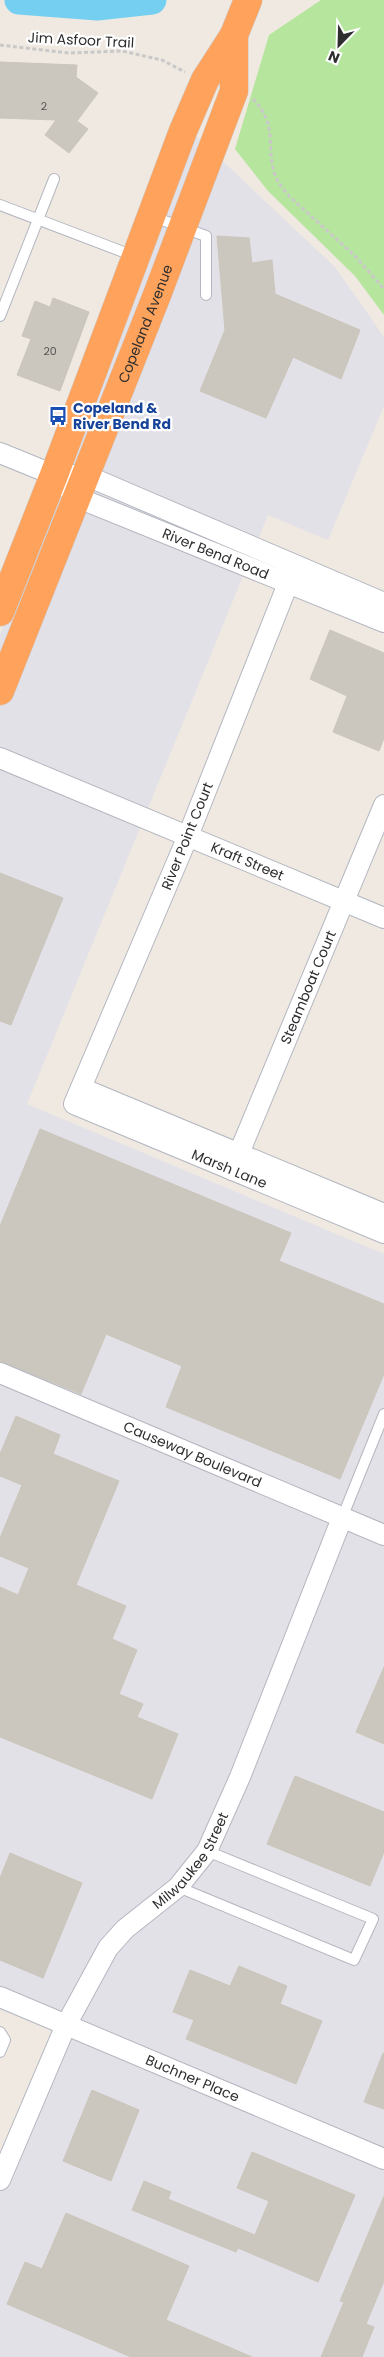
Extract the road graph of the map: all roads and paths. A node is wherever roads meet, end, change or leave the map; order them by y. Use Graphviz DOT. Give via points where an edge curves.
graph roads {
  1 [pos="248,0"];
  2 [pos="234,35"];
  3 [pos="0,45"];
  4 [pos="186,73"];
  5 [pos="234,91"];
  6 [pos="54,179"];
  7 [pos="0,205"];
  8 [pos="150,216"];
  9 [pos="38,219"];
  10 [pos="182,227"];
  11 [pos="135,256"];
  12 [pos="384,288"];
  13 [pos="206,295"];
  14 [pos="0,316"];
  15 [pos="0,453"];
  16 [pos="54,475"];
  17 [pos="80,486"];
  18 [pos="292,575"];
  19 [pos="384,603"];
  20 [pos="0,612"];
  21 [pos="384,622"];
  22 [pos="0,691"];
  23 [pos="0,758"];
  24 [pos="384,805"];
  25 [pos="188,836"];
  26 [pos="344,901"];
  27 [pos="384,918"];
  28 [pos="77,1096"];
  29 [pos="235,1162"];
  30 [pos="384,1214"];
  31 [pos="384,1232"];
  32 [pos="2,1378"];
  33 [pos="384,1414"];
  34 [pos="342,1518"];
  35 [pos="384,1535"];
  36 [pos="207,1851"];
  37 [pos="178,1887"];
  38 [pos="1,1999"];
  39 [pos="66,2025"];
  40 [pos="0,2032"];
  41 [pos="0,2052"];
  42 [pos="384,2159"];
  43 [pos="0,2180"];
  1 -- 2 [label="highway, Copeland Avenue"];
  2 -- 5 [label="highway, Copeland Avenue"];
  2 -- 8 [label="highway, Copeland Avenue" via="200,89"];
  3 -- 4 [label="path, Jim Asfoor Trail" via="69,53 122,51 162,60"];
  5 -- 10 [label="highway, Copeland Avenue"];
  5 -- 12 [label="path" via="254,100 263,110 270,125 274,171 281,186"];
  6 -- 9 [label="lane"];
  7 -- 9 [label="lane"];
  8 -- 10 [label="lane"];
  8 -- 11 [label="highway, Copeland Avenue"];
  9 -- 11 [label="lane"];
  9 -- 14 [label="lane"];
  10 -- 13 [label="lane" via="206,236"];
  10 -- 17 [label="highway, Copeland Avenue"];
  11 -- 16 [label="highway, Copeland Avenue"];
  15 -- 16 [label="street, River Bend Road"];
  16 -- 17 [label="street, River Bend Road"];
  16 -- 20 [label="highway, Copeland Avenue"];
  17 -- 18 [label="street, River Bend Road"];
  17 -- 22 [label="highway, Copeland Avenue"];
  18 -- 19 [label="street, River Bend Road"];
  18 -- 21 [label="street, River Bend Road"];
  18 -- 25 [label="street, River Point Court"];
  23 -- 25 [label="street, Kraft Street"];
  24 -- 26 [label="street, Steamboat Court"];
  25 -- 26 [label="street, Kraft Street"];
  25 -- 28 [label="street, River Point Court"];
  26 -- 27 [label="street, Kraft Street"];
  26 -- 29 [label="street, Steamboat Court"];
  28 -- 29 [label="street, Marsh Lane"];
  29 -- 30 [label="street, Marsh Lane"];
  29 -- 31 [label="street, Marsh Lane"];
  32 -- 34 [label="street, Causeway Boulevard"];
  33 -- 34 [label="lane"];
  34 -- 35 [label="street, Causeway Boulevard"];
  34 -- 36 [label="street, Milwaukee Street"];
  36 -- 37 [label="street, Milwaukee Street"];
  36 -- 37 [label="lane" via="373,1919 354,1960"];
  37 -- 39 [label="street, Milwaukee Street" via="125,1929 108,1948"];
  38 -- 39 [label="street, Buchner Place"];
  39 -- 42 [label="street, Buchner Place"];
  39 -- 43 [label="street, Milwaukee Street"];
  40 -- 41 [label="lane" via="5,2040"];
}
